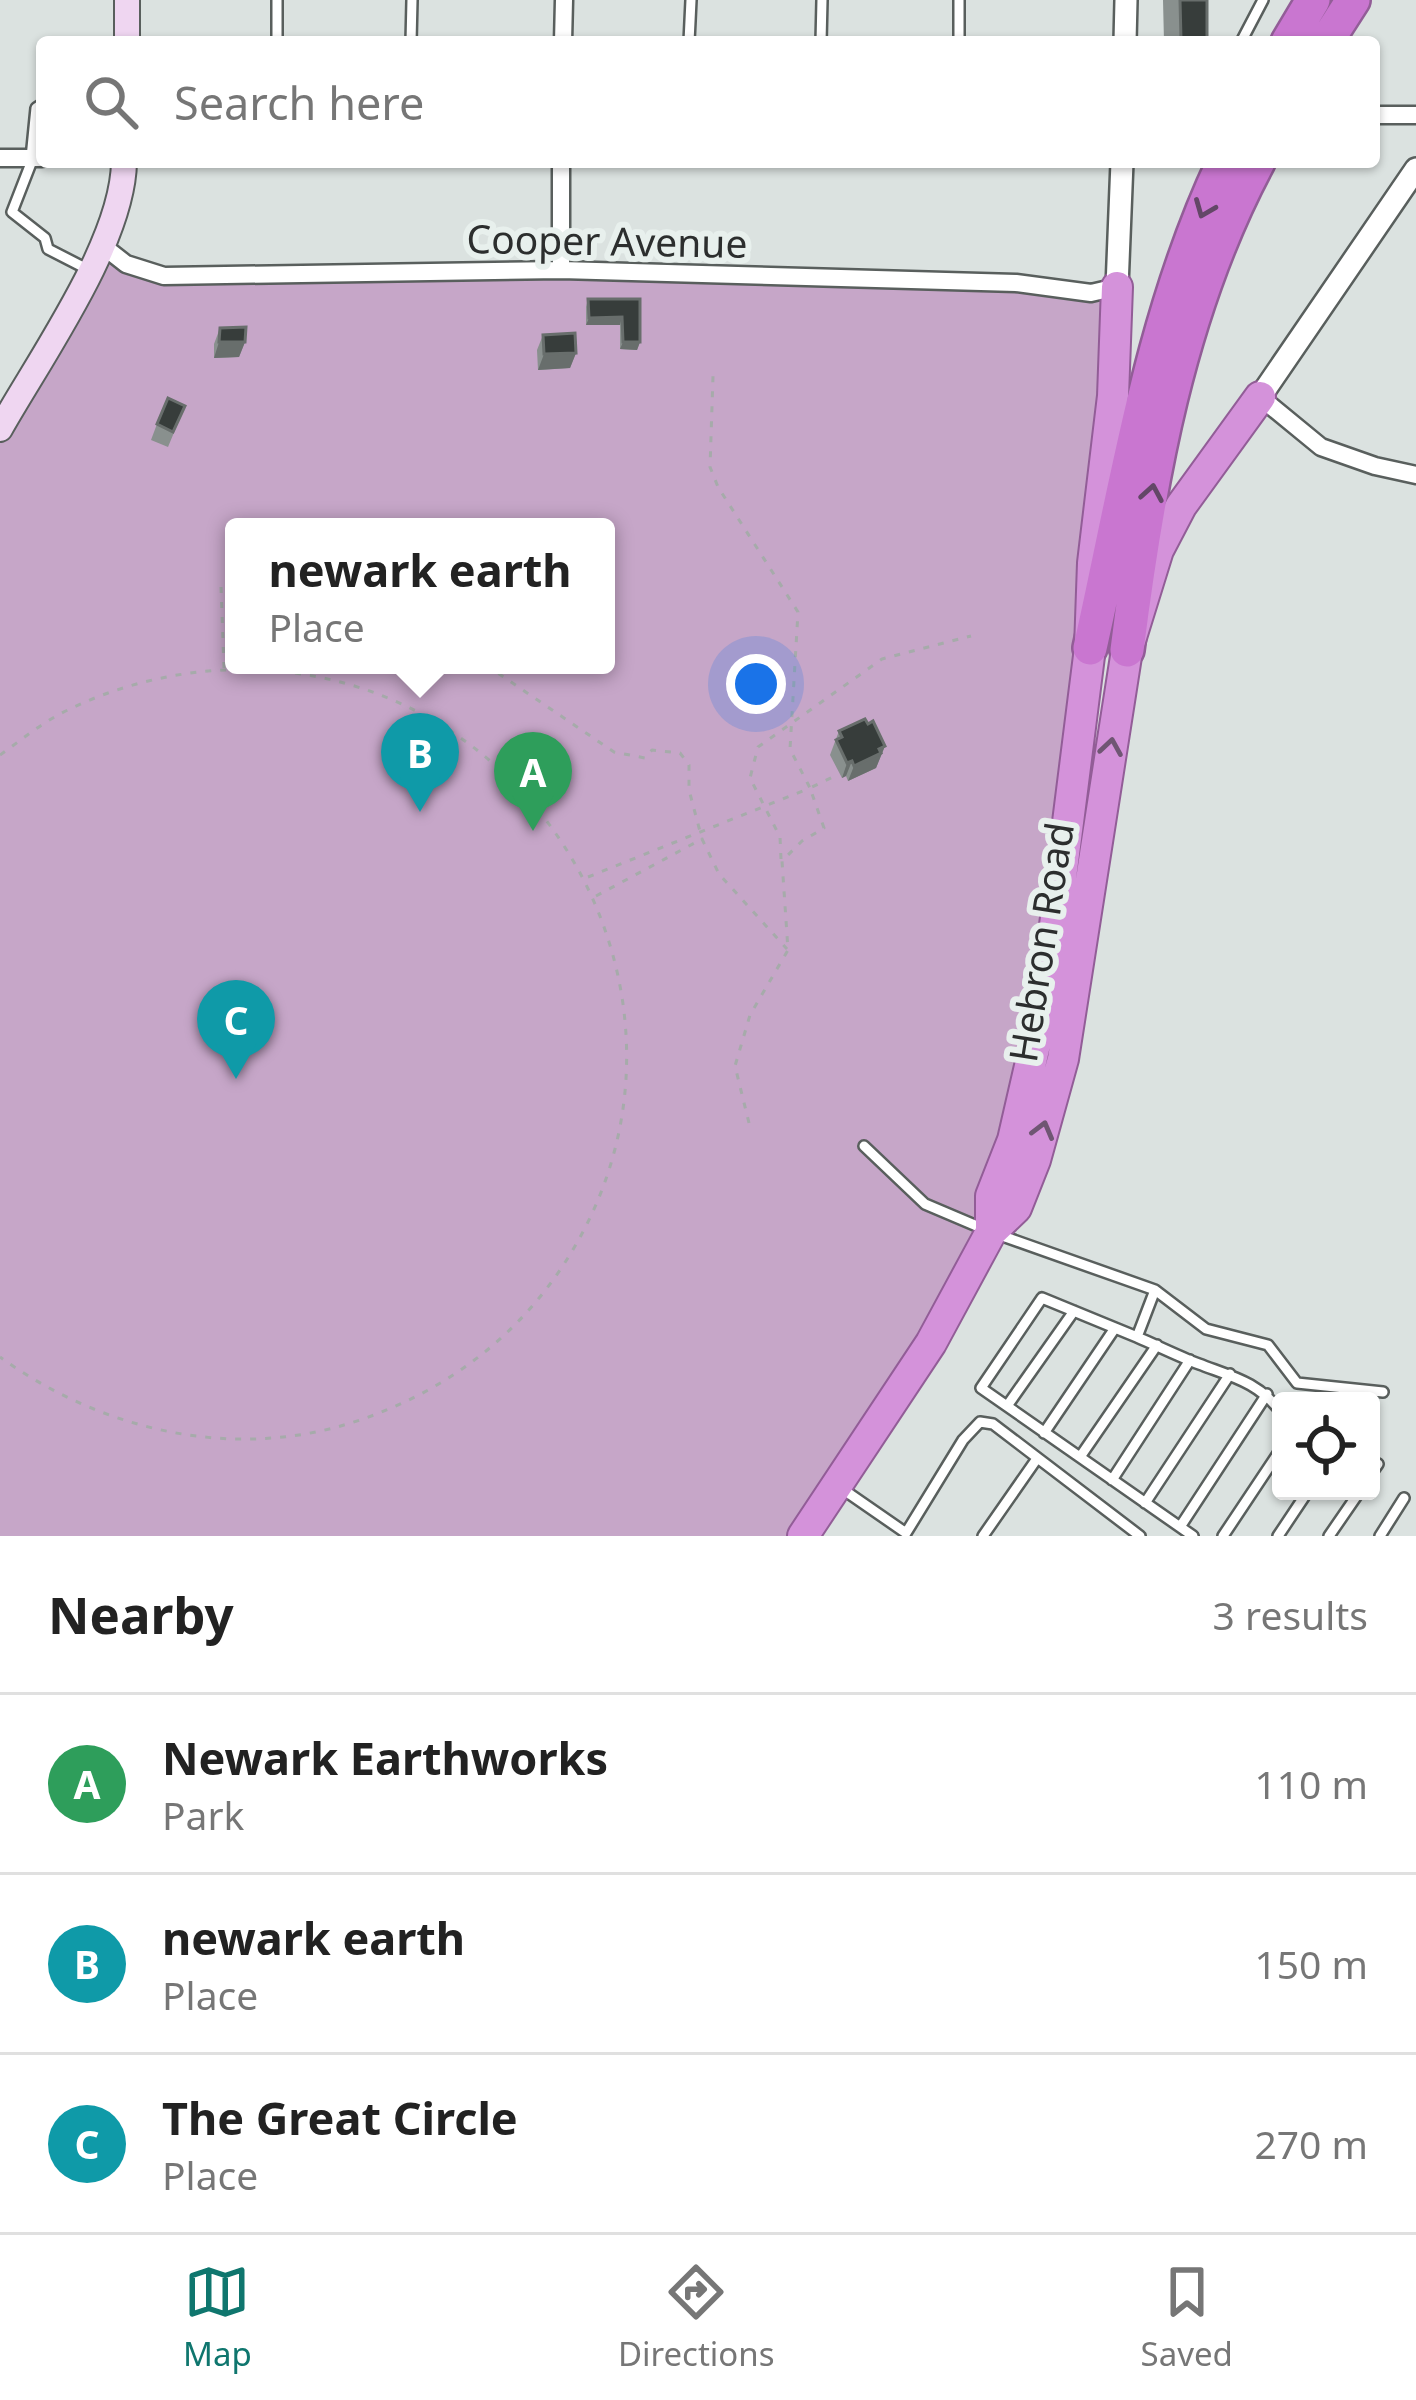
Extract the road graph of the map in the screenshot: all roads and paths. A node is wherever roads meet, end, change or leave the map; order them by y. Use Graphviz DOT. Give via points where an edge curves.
graph roads {
  1 [pos="127,0"];
  2 [pos="277,0"];
  3 [pos="412,0"];
  4 [pos="564,0"];
  5 [pos="691,0"];
  6 [pos="822,0"];
  7 [pos="959,0"];
  8 [pos="1126,0"];
  9 [pos="1263,0"];
  10 [pos="1312,0"];
  11 [pos="1353,0"];
  12 [pos="127,36"];
  13 [pos="277,36"];
  14 [pos="411,36"];
  15 [pos="563,36"];
  16 [pos="689,36"];
  17 [pos="821,36"];
  18 [pos="959,36"];
  19 [pos="1125,36"];
  20 [pos="1244,36"];
  21 [pos="1291,36"];
  22 [pos="1330,36"];
  23 [pos="36,107"];
  24 [pos="1380,115"];
  25 [pos="1416,116"];
  26 [pos="0,158"];
  27 [pos="35,158"];
  28 [pos="123,168"];
  29 [pos="561,168"];
  30 [pos="1122,168"];
  31 [pos="1221,168"];
  32 [pos="1255,168"];
  33 [pos="1416,169"];
  34 [pos="0,208"];
  35 [pos="12,212"];
  36 [pos="103,246"];
  37 [pos="89,270"];
  38 [pos="561,270"];
  39 [pos="1117,287"];
  40 [pos="713,376"];
  41 [pos="1259,397"];
  42 [pos="0,429"];
  43 [pos="1416,475"];
  44 [pos="225,587"];
  45 [pos="971,636"];
  46 [pos="1090,648"];
  47 [pos="1126,650"];
  48 [pos="224,670"];
  49 [pos="302,674"];
  50 [pos="499,674"];
  51 [pos="789,724"];
  52 [pos="0,754"];
  53 [pos="839,774"];
  54 [pos="811,788"];
  55 [pos="763,809"];
  56 [pos="701,836"];
  57 [pos="782,861"];
  58 [pos="586,878"];
  59 [pos="595,897"];
  60 [pos="788,950"];
  61 [pos="749,1123"];
  62 [pos="864,1146"];
  63 [pos="992,1232"];
  64 [pos="1155,1290"];
  65 [pos="1074,1311"];
  66 [pos="1115,1328"];
  67 [pos="1137,1336"];
  68 [pos="1157,1346"];
  69 [pos="0,1357"];
  70 [pos="1190,1360"];
  71 [pos="1230,1374"];
  72 [pos="1383,1392"];
  73 [pos="1267,1394"];
  74 [pos="1272,1400"];
  75 [pos="1007,1406"];
  76 [pos="1044,1432"];
  77 [pos="1080,1457"];
  78 [pos="1036,1460"];
  79 [pos="1272,1462"];
  80 [pos="1112,1480"];
  81 [pos="837,1484"];
  82 [pos="1404,1498"];
  83 [pos="1302,1500"];
  84 [pos="1354,1500"];
  85 [pos="1145,1503"];
  86 [pos="1180,1527"];
  87 [pos="908,1534"];
  88 [pos="802,1536"];
  89 [pos="983,1536"];
  90 [pos="1140,1536"];
  91 [pos="1193,1536"];
  92 [pos="1223,1536"];
  93 [pos="1278,1536"];
  94 [pos="1330,1536"];
  95 [pos="1380,1536"];
  1 -- 12 [label="main road"];
  2 -- 13 [label="lane"];
  3 -- 14 [label="lane"];
  4 -- 15 [label="street"];
  5 -- 16 [label="lane"];
  6 -- 17 [label="lane"];
  7 -- 18 [label="lane"];
  8 -- 19 [label="street"];
  9 -- 20 [label="lane"];
  10 -- 21 [label="highway"];
  11 -- 22 [label="highway"];
  23 -- 27 [label="lane"];
  24 -- 25 [label="street"];
  26 -- 27 [label="street"];
  27 -- 35 [label="lane"];
  28 -- 36 [label="main road"];
  29 -- 38 [label="street"];
  30 -- 39 [label="street"];
  31 -- 46 [label="highway, one-way" via="1155,350"];
  47 -- 32 [label="highway, one-way" via="1171,398 1219,247"];
  33 -- 41 [label="street"];
  34 -- 35 [label="lane"];
  35 -- 37 [label="lane" via="48,249"];
  36 -- 37 [label="main road"];
  36 -- 38 [label="street, Cooper Avenue" via="126,264 164,276"];
  37 -- 42 [label="main road"];
  38 -- 39 [label="street, Cooper Avenue" via="975,281 1090,293"];
  39 -- 46 [label="highway, Hebron Road"];
  40 -- 51 [label="path" via="710,467 798,612"];
  41 -- 43 [label="street" via="1321,447"];
  41 -- 47 [label="highway, Hebron Road" via="1181,506"];
  44 -- 48 [label="path"];
  45 -- 51 [label="path" via="882,658"];
  46 -- 63 [label="highway, Hebron Road" via="1042,1014 1013,1140 991,1196"];
  63 -- 47 [label="highway, Hebron Road, one-way" via="1016,1208 1063,1060"];
  48 -- 52 [label="path" via="140,682 60,714"];
  49 -- 58 [label="path" via="369,691 436,721 495,764 546,817"];
  50 -- 56 [label="path" via="614,752 680,753"];
  51 -- 54 [label="path" via="790,749"];
  51 -- 55 [label="path" via="758,747 750,778"];
  53 -- 54 [label="path"];
  54 -- 55 [label="path"];
  54 -- 57 [label="path" via="824,828"];
  55 -- 56 [label="path"];
  55 -- 57 [label="path"];
  56 -- 58 [label="path"];
  56 -- 59 [label="path"];
  56 -- 60 [label="path" via="719,874"];
  57 -- 60 [label="path"];
  58 -- 59 [label="path"];
  59 -- 69 [label="path" via="621,978 627,1042 617,1148 564,1264 480,1359 387,1411 326,1431 241,1441 156,1432 75,1404"];
  60 -- 61 [label="path" via="750,1015 735,1066"];
  62 -- 63 [label="lane" via="925,1204"];
  63 -- 64 [label="lane"];
  63 -- 81 [label="highway, Hebron Road" via="932,1343"];
  64 -- 67 [label="lane"];
  64 -- 72 [label="lane" via="1206,1329 1268,1345 1298,1384"];
  65 -- 66 [label="lane"];
  65 -- 75 [label="lane"];
  65 -- 75 [label="lane" via="1042,1298 981,1388"];
  66 -- 67 [label="lane"];
  66 -- 76 [label="lane"];
  67 -- 68 [label="lane"];
  68 -- 70 [label="lane"];
  68 -- 77 [label="lane"];
  70 -- 71 [label="lane"];
  70 -- 80 [label="lane"];
  71 -- 73 [label="lane"];
  71 -- 85 [label="lane"];
  73 -- 74 [label="lane"];
  73 -- 86 [label="lane"];
  75 -- 76 [label="lane"];
  76 -- 77 [label="lane"];
  77 -- 80 [label="lane"];
  78 -- 87 [label="lane" via="980,1422"];
  78 -- 89 [label="lane"];
  78 -- 90 [label="lane"];
  79 -- 92 [label="lane"];
  80 -- 85 [label="lane"];
  81 -- 87 [label="lane"];
  81 -- 88 [label="highway, Hebron Road"];
  82 -- 95 [label="lane"];
  83 -- 93 [label="lane"];
  84 -- 94 [label="lane"];
  85 -- 86 [label="lane"];
  86 -- 91 [label="lane"];
}
